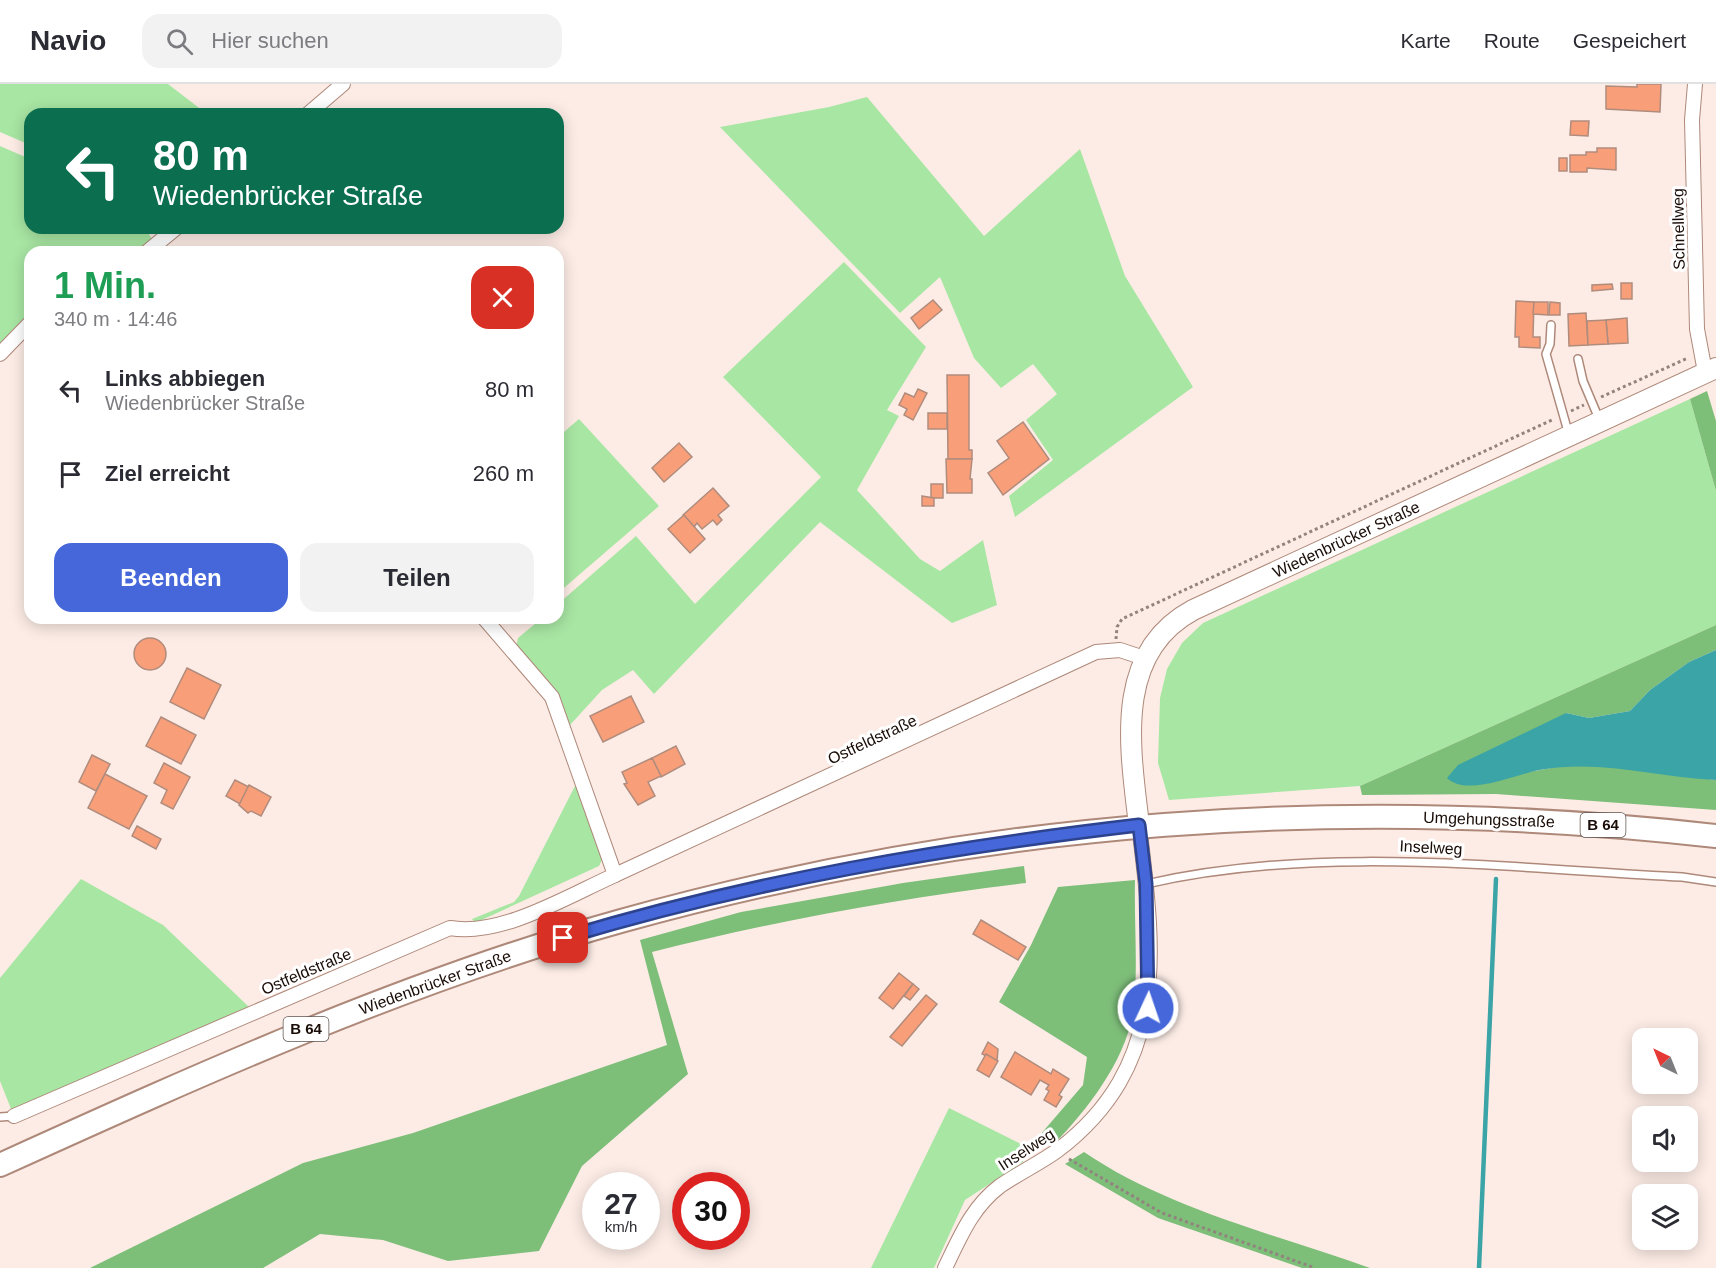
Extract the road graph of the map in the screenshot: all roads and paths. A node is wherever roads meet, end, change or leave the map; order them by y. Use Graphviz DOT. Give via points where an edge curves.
graph roads {
  1 [pos="343,84"];
  2 [pos="1695,84"];
  3 [pos="315,108"];
  4 [pos="169,234"];
  5 [pos="154,246"];
  6 [pos="1551,325"];
  7 [pos="24,330"];
  8 [pos="1700,353"];
  9 [pos="0,354"];
  10 [pos="1578,359"];
  11 [pos="1711,370"];
  12 [pos="1592,401"];
  13 [pos="1561,416"];
  14 [pos="1601,422"];
  15 [pos="1569,436"];
  16 [pos="489,624"];
  17 [pos="1114,649"];
  18 [pos="1144,658"];
  19 [pos="1334,816"];
  20 [pos="1139,825"];
  21 [pos="1716,836"];
  22 [pos="615,875"];
  23 [pos="1716,882"];
  24 [pos="1146,884"];
  25 [pos="14,1116"];
  26 [pos="0,1117"];
  27 [pos="1056,1151"];
  28 [pos="0,1165"];
  29 [pos="945,1268"];
  30 [pos="1316,1268"];
  1 -- 3 [label="street"];
  2 -- 8 [label="street, Schnellweg" via="1692,120"];
  4 -- 5 [label="street"];
  6 -- 13 [label="lane" via="1551,344 1546,354"];
  7 -- 9 [label="street"];
  8 -- 11 [label="street, Schnellweg"];
  8 -- 12 [label="path"];
  10 -- 12 [label="lane"];
  11 -- 14 [label="main road, Wiedenbrücker Straße"];
  12 -- 13 [label="path"];
  12 -- 14 [label="lane"];
  13 -- 15 [label="lane"];
  13 -- 17 [label="path" via="1122,619"];
  14 -- 15 [label="main road, Wiedenbrücker Straße"];
  15 -- 18 [label="main road, Wiedenbrücker Straße" via="1193,610 1163,631"];
  16 -- 22 [label="street" via="552,697"];
  17 -- 18 [label="street"];
  17 -- 22 [label="street, Ostfeldstraße" via="1096,652"];
  18 -- 20 [label="main road, Wiedenbrücker Straße" via="1132,712"];
  19 -- 20 [label="main road, Wiedenbrücker Straße / B 64"];
  19 -- 21 [label="main road, Umgehungsstraße / B 64" via="1490,817"];
  20 -- 24 [label="street, Inselweg"];
  20 -- 28 [label="main road, Wiedenbrücker Straße / B 64" via="873,862 623,920 445,977 309,1028"];
  22 -- 25 [label="street, Ostfeldstraße" via="497,927 474,931 450,928"];
  23 -- 24 [label="lane, Inselweg" via="1396,862 1293,863 1200,872"];
  24 -- 27 [label="street, Inselweg" via="1148,1008 1137,1045 1121,1080 1099,1112"];
  25 -- 26 [label="lane"];
  27 -- 29 [label="street, Inselweg" via="1001,1185 982,1202 967,1221"];
  27 -- 30 [label="path" via="1162,1213"];
}
